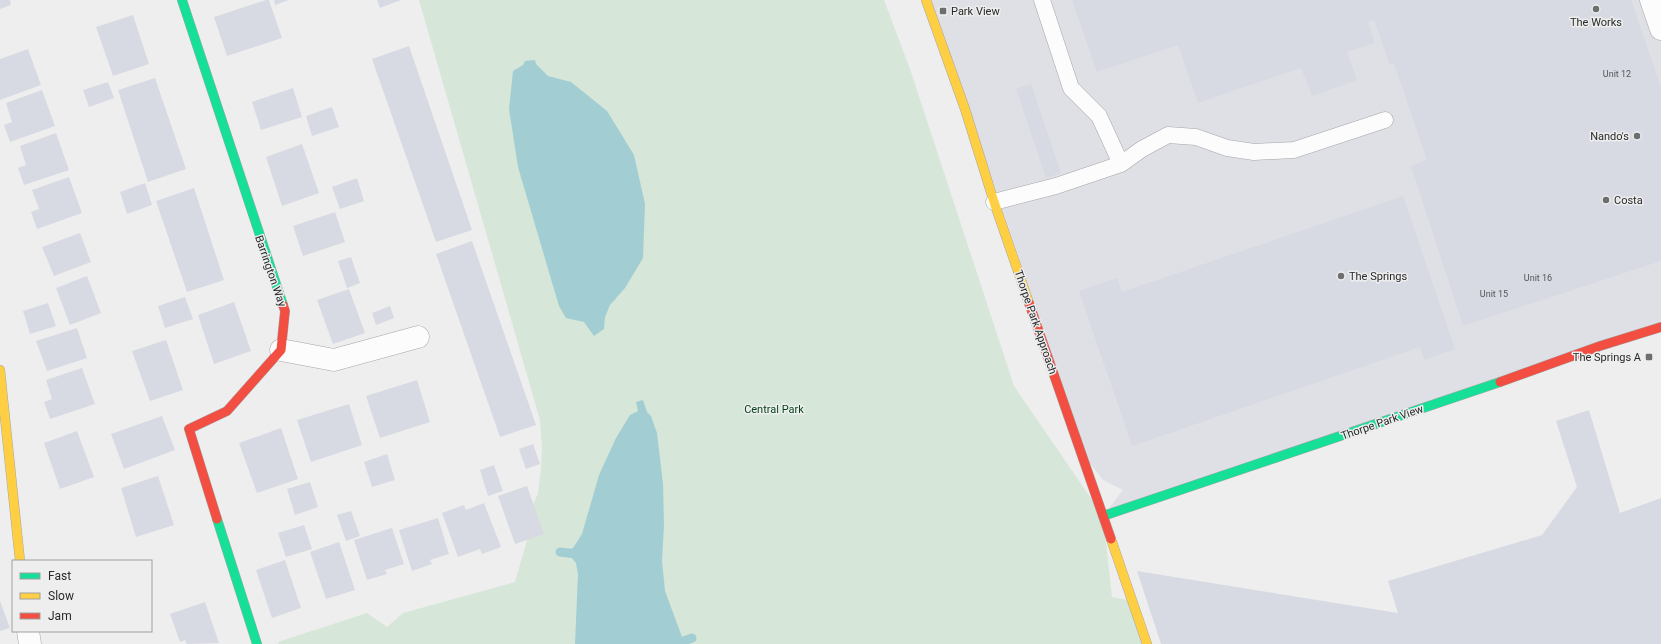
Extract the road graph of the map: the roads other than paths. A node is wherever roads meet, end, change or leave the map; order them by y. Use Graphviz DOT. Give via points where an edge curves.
graph roads {
  1 [pos="182,0"];
  2 [pos="926,0"];
  3 [pos="1042,0"];
  4 [pos="1651,0"];
  5 [pos="1661,29"];
  6 [pos="1385,120"];
  7 [pos="1121,164"];
  8 [pos="994,202"];
  9 [pos="1661,327"];
  10 [pos="418,337"];
  11 [pos="281,350"];
  12 [pos="0,370"];
  13 [pos="1103,516"];
  14 [pos="20,560"];
  15 [pos="28,632"];
  16 [pos="30,644"];
  17 [pos="257,644"];
  18 [pos="1147,644"];
  1 -- 11 [label="street, Barrington Way" via="285,311"];
  2 -- 8 [label="street, Thorpe Park Approach" via="965,109"];
  3 -- 7 [label="lane" via="1071,88 1099,116"];
  4 -- 5 [label="street"];
  6 -- 7 [label="lane" via="1294,150 1254,152 1227,148 1196,137 1168,135"];
  7 -- 8 [label="lane" via="1056,186"];
  8 -- 13 [label="street, Thorpe Park Approach"];
  9 -- 13 [label="street, Thorpe Park View"];
  10 -- 11 [label="street" via="334,360"];
  11 -- 17 [label="street" via="227,411 189,429"];
  12 -- 14 [label="street"];
  13 -- 18 [label="street, Thorpe Park Approach"];
  15 -- 16 [label="street"];
}
